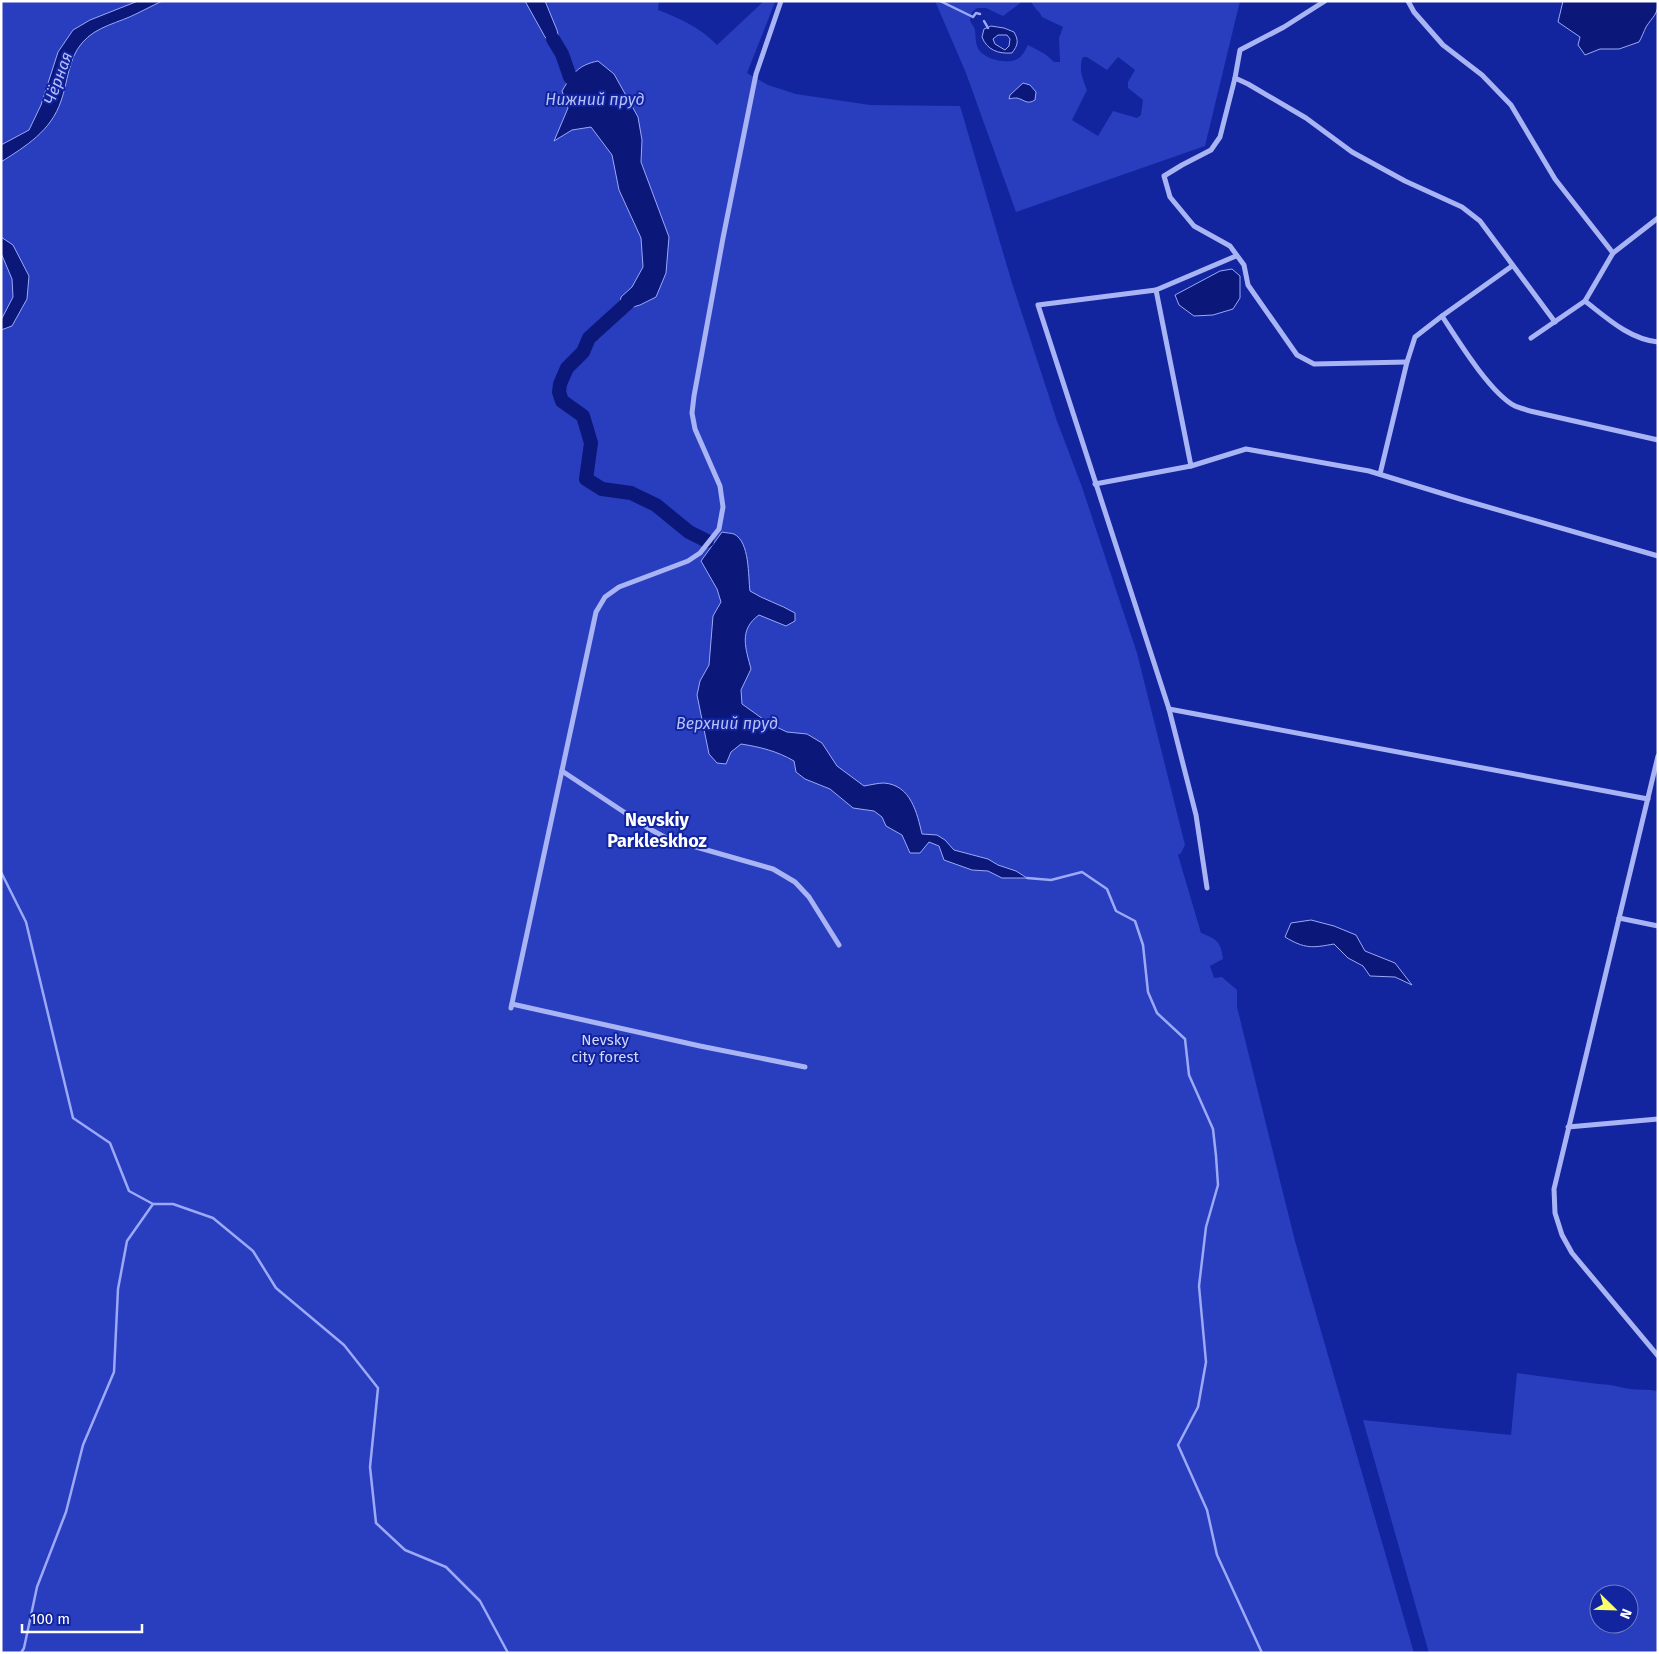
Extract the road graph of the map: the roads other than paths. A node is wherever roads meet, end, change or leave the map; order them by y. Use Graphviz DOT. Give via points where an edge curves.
graph roads {
  1 [pos="781,1"];
  2 [pos="1325,1"];
  3 [pos="1408,1"];
  4 [pos="1235,78"];
  5 [pos="1658,218"];
  6 [pos="1613,253"];
  7 [pos="1236,256"];
  8 [pos="1512,266"];
  9 [pos="1156,290"];
  10 [pos="1585,301"];
  11 [pos="1442,316"];
  12 [pos="1555,322"];
  13 [pos="1531,338"];
  14 [pos="1658,342"];
  15 [pos="1407,362"];
  16 [pos="1658,440"];
  17 [pos="1191,466"];
  18 [pos="1380,474"];
  19 [pos="1095,484"];
  20 [pos="1658,556"];
  21 [pos="1169,709"];
  22 [pos="1658,756"];
  23 [pos="562,771"];
  24 [pos="1648,799"];
  25 [pos="1207,888"];
  26 [pos="1619,918"];
  27 [pos="1658,926"];
  28 [pos="839,945"];
  29 [pos="805,1067"];
  30 [pos="1658,1120"];
  31 [pos="1568,1127"];
  32 [pos="1658,1356"];
  1 -- 23 [label="street" via="756,74 692,413 695,428 720,486 719,529 688,561 618,587 605,597 596,612"];
  2 -- 4 [label="street" via="1240,50"];
  3 -- 6 [label="street" via="1443,45 1482,75 1511,105 1555,179"];
  4 -- 7 [label="street" via="1220,137 1211,150 1164,176 1170,197 1194,226 1230,246"];
  4 -- 8 [label="street" via="1306,118 1352,152 1462,207 1480,221"];
  5 -- 6 [label="street"];
  6 -- 10 [label="street"];
  7 -- 9 [label="street"];
  7 -- 15 [label="street" via="1244,265 1248,285 1297,355 1314,364"];
  8 -- 11 [label="street"];
  8 -- 12 [label="street"];
  9 -- 17 [label="street"];
  9 -- 19 [label="street" via="1038,305"];
  10 -- 12 [label="street"];
  10 -- 14 [label="street" via="1628,333"];
  11 -- 15 [label="street" via="1415,336"];
  11 -- 16 [label="street" via="1470,359 1500,395 1514,405"];
  12 -- 13 [label="street"];
  15 -- 18 [label="street"];
  17 -- 18 [label="street" via="1246,449"];
  17 -- 19 [label="street"];
  18 -- 20 [label="street"];
  19 -- 21 [label="street"];
  21 -- 24 [label="street"];
  21 -- 25 [label="street" via="1196,815"];
  22 -- 24 [label="street"];
  23 -- 28 [label="street" via="668,839 773,869 795,882 809,897"];
  23 -- 29 [label="street" via="512,1006"];
  24 -- 26 [label="street"];
  26 -- 27 [label="street"];
  26 -- 31 [label="street"];
  30 -- 31 [label="street"];
  31 -- 32 [label="street" via="1554,1189 1555,1213 1562,1235 1572,1254"];
}
